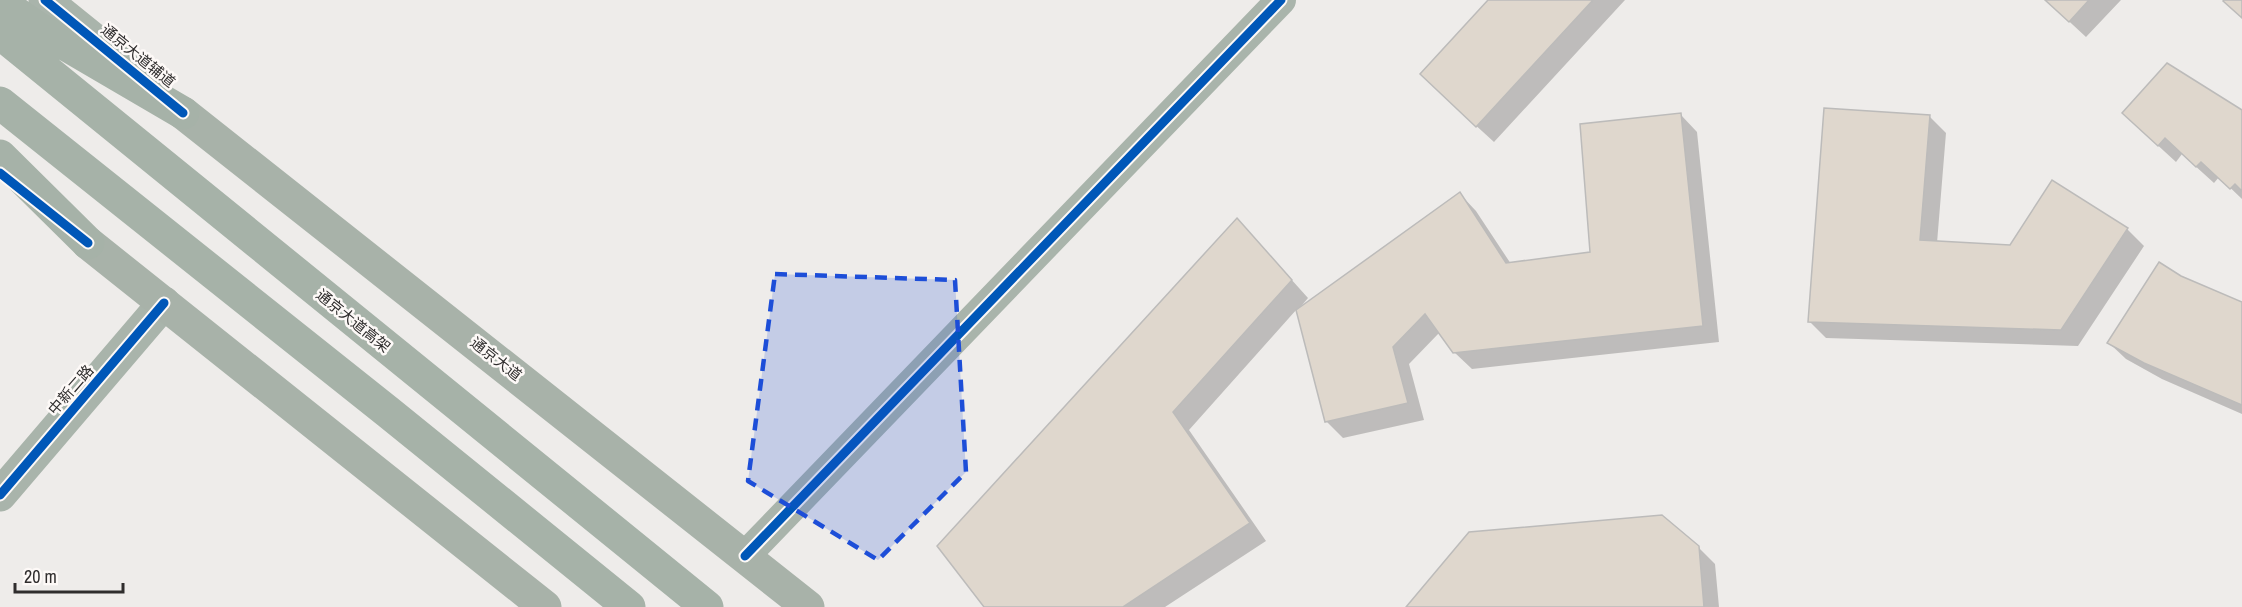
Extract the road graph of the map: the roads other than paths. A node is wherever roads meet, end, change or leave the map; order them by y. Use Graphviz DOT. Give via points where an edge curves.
graph roads {
  1 [pos="45,0"];
  2 [pos="1281,0"];
  3 [pos="0,2"];
  4 [pos="0,33"];
  5 [pos="0,103"];
  6 [pos="183,112"];
  7 [pos="0,156"];
  8 [pos="0,173"];
  9 [pos="88,243"];
  10 [pos="164,303"];
  11 [pos="0,495"];
  12 [pos="745,556"];
  13 [pos="545,607"];
  14 [pos="629,607"];
  15 [pos="707,607"];
  16 [pos="808,607"];
  1 -- 6 [label="street, 通京大道辅道"];
  2 -- 12 [label="street"];
  3 -- 6 [label="highway"];
  4 -- 15 [label="highway, 通京大道高架"];
  5 -- 14 [label="highway"];
  6 -- 12 [label="main road, 通京大道"];
  7 -- 9 [label="highway"];
  8 -- 9 [label="street"];
  9 -- 10 [label="main road"];
  10 -- 11 [label="street, 中新二路"];
  10 -- 13 [label="main road"];
  12 -- 16 [label="main road, 通京大道"];
}
